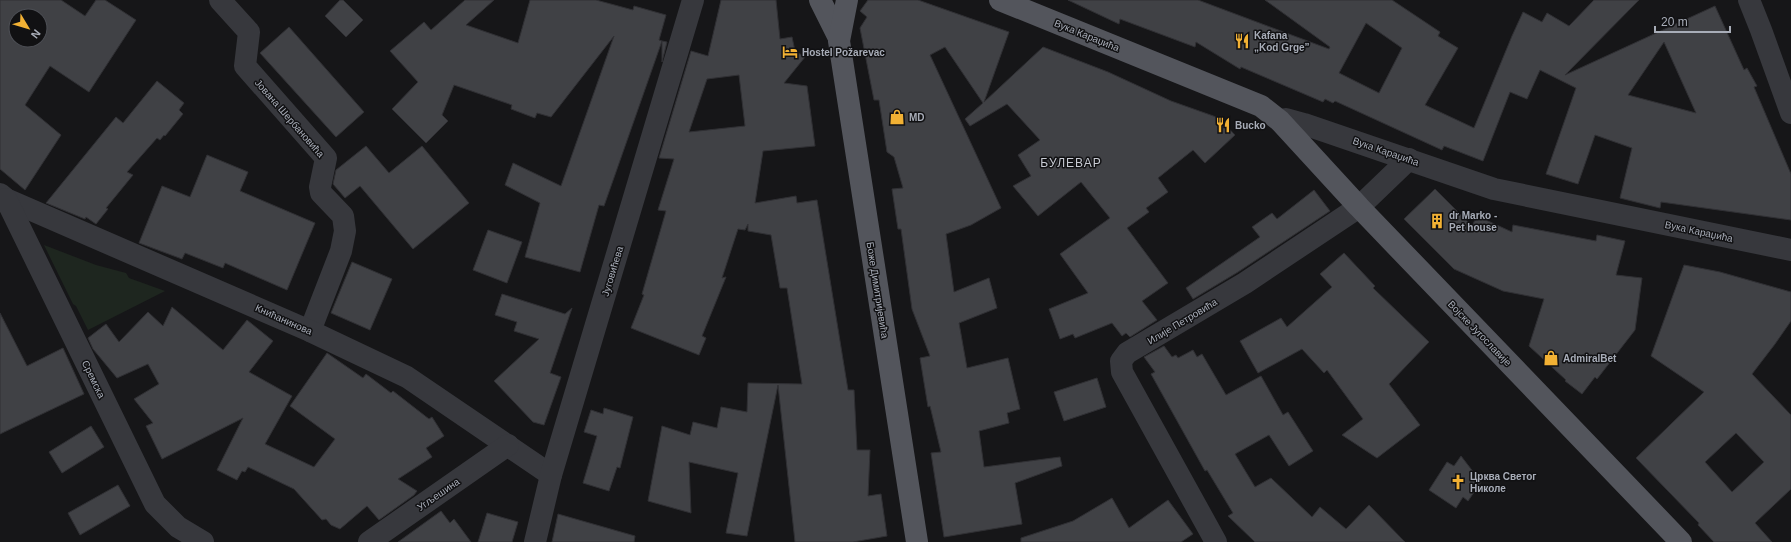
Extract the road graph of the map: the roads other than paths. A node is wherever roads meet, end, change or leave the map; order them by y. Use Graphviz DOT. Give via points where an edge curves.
graph roads {
  1 [pos="220,0"];
  2 [pos="693,0"];
  3 [pos="820,0"];
  4 [pos="847,0"];
  5 [pos="1000,0"];
  6 [pos="1749,0"];
  7 [pos="839,38"];
  8 [pos="1791,112"];
  9 [pos="1280,121"];
  10 [pos="1409,159"];
  11 [pos="3,196"];
  12 [pos="1359,207"];
  13 [pos="1791,250"];
  14 [pos="310,331"];
  15 [pos="508,445"];
  16 [pos="551,475"];
  17 [pos="204,542"];
  18 [pos="369,542"];
  19 [pos="535,542"];
  20 [pos="917,542"];
  21 [pos="1216,542"];
  22 [pos="1681,542"];
  1 -- 14 [label="street, Јована Шербановића" via="249,32 245,66 326,158 321,194 343,216 345,231 341,250"];
  2 -- 16 [label="street, Југовићева"];
  3 -- 7 [label="main road, Боже Димитријевића"];
  4 -- 7 [label="main road, Боже Димитријевића"];
  5 -- 9 [label="main road, Вука Караџића" via="1261,106"];
  6 -- 8 [label="street"];
  7 -- 20 [label="main road, Боже Димитријевића"];
  9 -- 10 [label="street, Вука Караџића" via="1286,119 1304,124"];
  9 -- 12 [label="main road, Војске Југославије"];
  10 -- 12 [label="street, Илије Петровића"];
  10 -- 13 [label="street, Вука Караџића" via="1494,189"];
  11 -- 14 [label="street, Книћанинова"];
  11 -- 17 [label="street, Сремска" via="155,504 178,527"];
  12 -- 21 [label="street, Илије Петровића" via="1245,283 1127,353 1121,361 1122,372"];
  12 -- 22 [label="main road, Војске Југославије"];
  14 -- 15 [label="street, Книћанинова" via="407,377"];
  15 -- 16 [label="street, Книћанинова"];
  15 -- 18 [label="street, Угљешина"];
  16 -- 19 [label="street, Југовићева"];
}
